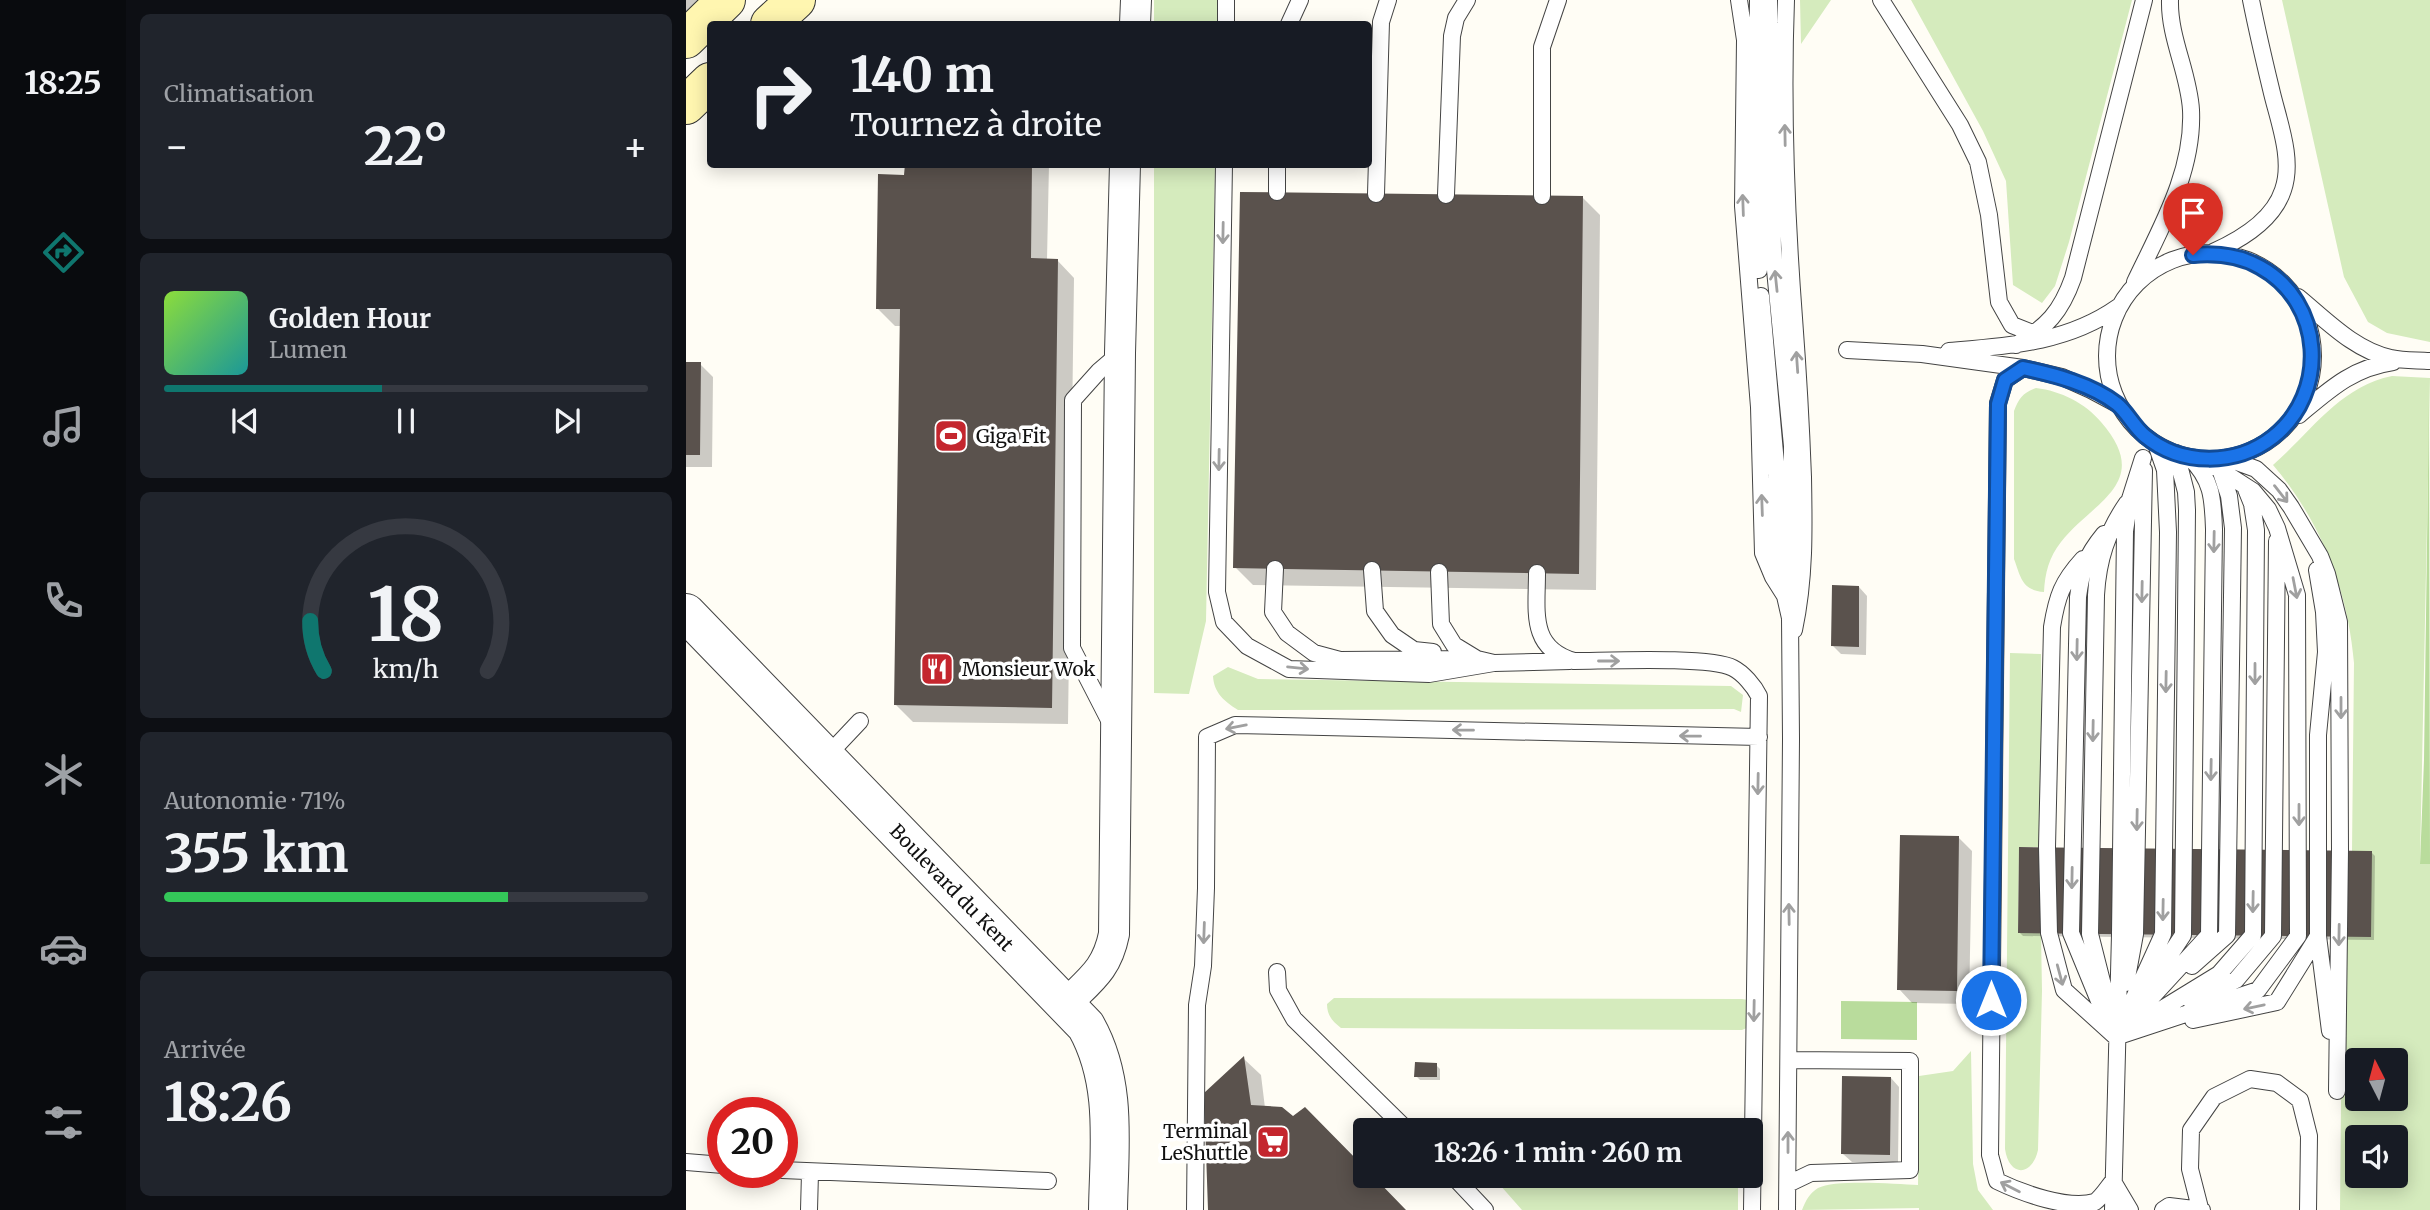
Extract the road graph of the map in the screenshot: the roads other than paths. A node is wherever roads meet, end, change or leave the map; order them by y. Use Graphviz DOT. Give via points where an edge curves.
graph roads {
  1 [pos="726,0"];
  2 [pos="796,0"];
  3 [pos="1136,0"];
  4 [pos="1226,0"];
  5 [pos="1300,0"];
  6 [pos="1388,0"];
  7 [pos="1467,0"];
  8 [pos="1558,0"];
  9 [pos="1739,0"];
  10 [pos="1758,0"];
  11 [pos="1769,0"];
  12 [pos="1786,0"];
  13 [pos="1881,0"];
  14 [pos="2144,0"];
  15 [pos="2170,0"];
  16 [pos="2251,0"];
  17 [pos="773,21"];
  18 [pos="1135,21"];
  19 [pos="1226,21"];
  20 [pos="1290,21"];
  21 [pos="686,39"];
  22 [pos="707,85"];
  23 [pos="686,105"];
  24 [pos="1125,168"];
  25 [pos="1224,168"];
  26 [pos="1277,168"];
  27 [pos="1278,192"];
  28 [pos="1376,194"];
  29 [pos="1446,195"];
  30 [pos="1542,196"];
  31 [pos="2210,253"];
  32 [pos="2133,288"];
  33 [pos="2288,289"];
  34 [pos="2120,305"];
  35 [pos="2035,334"];
  36 [pos="2016,345"];
  37 [pos="1120,348"];
  38 [pos="1847,351"];
  39 [pos="1922,354"];
  40 [pos="2402,360"];
  41 [pos="2430,360"];
  42 [pos="2023,368"];
  43 [pos="2119,405"];
  44 [pos="2135,427"];
  45 [pos="2284,427"];
  46 [pos="2156,444"];
  47 [pos="2189,456"];
  48 [pos="2143,458"];
  49 [pos="2223,464"];
  50 [pos="2245,485"];
  51 [pos="2130,499"];
  52 [pos="2115,520"];
  53 [pos="2277,528"];
  54 [pos="2305,531"];
  55 [pos="2089,552"];
  56 [pos="1275,569"];
  57 [pos="1373,570"];
  58 [pos="1439,572"];
  59 [pos="1537,573"];
  60 [pos="1785,596"];
  61 [pos="686,613"];
  62 [pos="1790,618"];
  63 [pos="1790,649"];
  64 [pos="1477,659"];
  65 [pos="1574,661"];
  66 [pos="1494,663"];
  67 [pos="860,721"];
  68 [pos="1116,732"];
  69 [pos="1759,737"];
  70 [pos="826,757"];
  71 [pos="2318,936"];
  72 [pos="1277,972"];
  73 [pos="1067,1003"];
  74 [pos="2116,1037"];
  75 [pos="1789,1060"];
  76 [pos="1395,1118"];
  77 [pos="1751,1118"];
  78 [pos="686,1162"];
  79 [pos="707,1164"];
  80 [pos="798,1172"];
  81 [pos="810,1173"];
  82 [pos="1048,1181"];
  83 [pos="2113,1181"];
  84 [pos="1788,1184"];
  85 [pos="1466,1188"];
  86 [pos="1752,1188"];
  87 [pos="2201,1209"];
  88 [pos="809,1210"];
  89 [pos="1108,1210"];
  90 [pos="1195,1210"];
  91 [pos="1485,1210"];
  92 [pos="1752,1210"];
  93 [pos="1787,1210"];
  94 [pos="2113,1210"];
  95 [pos="2130,1210"];
  96 [pos="2163,1210"];
  97 [pos="2308,1210"];
  1 -- 21 [label="main road"];
  2 -- 17 [label="main road"];
  3 -- 18 [label="street"];
  4 -- 19 [label="lane"];
  5 -- 20 [label="lane"];
  6 -- 28 [label="lane" via="1381,22"];
  7 -- 29 [label="lane" via="1452,36"];
  8 -- 30 [label="lane" via="1542,47"];
  60 -- 9 [label="lane, one-way" via="1763,553 1759,407 1743,205 1745,40"];
  10 -- 60 [label="lane" via="1758,261 1777,475 1775,554"];
  62 -- 11 [label="lane, one-way" via="1792,446 1773,249"];
  63 -- 12 [label="lane, one-way" via="1800,606 1804,537 1786,207"];
  13 -- 35 [label="lane" via="1960,125 1978,162 1999,302 2012,325"];
  14 -- 35 [label="lane" via="2073,278 2059,310"];
  15 -- 32 [label="lane" via="2191,111 2187,152 2177,190"];
  16 -- 31 [label="lane" via="2285,150 2286,178 2279,200 2263,219 2232,244"];
  22 -- 23 [label="main road"];
  24 -- 37 [label="street"];
  25 -- 66 [label="lane, one-way" via="1217,593 1224,622 1247,646 1289,669 1429,674"];
  26 -- 27 [label="lane"];
  31 -- 32 [label="lane" via="2160,266"];
  31 -- 33 [label="lane" via="2261,267"];
  32 -- 34 [label="lane"];
  33 -- 40 [label="lane" via="2362,347"];
  33 -- 45 [label="lane" via="2305,317 2313,351 2303,399"];
  34 -- 36 [label="lane" via="2070,333"];
  34 -- 43 [label="lane" via="2107,348 2109,377"];
  35 -- 36 [label="lane"];
  36 -- 39 [label="lane"];
  37 -- 68 [label="street"];
  37 -- 68 [label="lane" via="1073,400 1072,648"];
  38 -- 39 [label="lane"];
  39 -- 42 [label="lane"];
  40 -- 41 [label="lane"];
  40 -- 45 [label="lane" via="2375,364 2349,375"];
  42 -- 43 [label="lane" via="2062,377"];
  83 -- 42 [label="lane, one-way" via="2095,1201 2076,1207 2045,1203 1997,1181 1990,1155 1998,404 2005,380"];
  43 -- 44 [label="lane"];
  44 -- 46 [label="lane"];
  44 -- 48 [label="lane"];
  45 -- 49 [label="lane"];
  46 -- 47 [label="lane"];
  46 -- 74 [label="lane, one-way" via="2165,470 2168,532 2163,934"];
  47 -- 49 [label="lane"];
  47 -- 74 [label="lane" via="2183,935"];
  47 -- 74 [label="lane, one-way" via="2209,484 2214,529 2209,935"];
  48 -- 51 [label="lane"];
  48 -- 74 [label="lane, one-way" via="2135,934"];
  49 -- 50 [label="lane"];
  49 -- 54 [label="lane, one-way" via="2256,469 2279,490"];
  49 -- 74 [label="lane" via="2233,528 2227,935"];
  50 -- 53 [label="lane" via="2259,496"];
  50 -- 74 [label="lane, one-way" via="2256,530 2253,935 2219,974"];
  51 -- 52 [label="lane"];
  51 -- 74 [label="lane" via="2125,531"];
  52 -- 55 [label="lane"];
  52 -- 74 [label="lane, one-way" via="2101,555 2096,595 2090,934"];
  53 -- 74 [label="lane" via="2273,936 2236,980"];
  53 -- 74 [label="lane, one-way" via="2292,573 2298,617 2298,936 2258,989"];
  54 -- 71 [label="lane" via="2319,586 2326,652 2318,735"];
  54 -- 71 [label="lane, one-way" via="2327,574 2341,649 2337,1091"];
  55 -- 74 [label="lane, one-way" via="2078,597 2071,933"];
  55 -- 74 [label="lane, one-way" via="2059,591 2052,627 2049,933 2064,990"];
  56 -- 64 [label="lane" via="1273,612 1287,632 1314,653 1340,660"];
  57 -- 64 [label="lane" via="1375,611 1392,635 1414,650"];
  58 -- 64 [label="lane" via="1441,624 1454,645"];
  59 -- 65 [label="lane" via="1541,639 1563,658"];
  60 -- 62 [label="lane"];
  61 -- 70 [label="street, Boulevard du Kent"];
  62 -- 63 [label="lane"];
  75 -- 63 [label="lane, one-way"];
  64 -- 66 [label="lane"];
  65 -- 66 [label="lane"];
  65 -- 69 [label="lane, one-way" via="1704,662 1733,668 1759,696"];
  67 -- 70 [label="lane"];
  68 -- 73 [label="street" via="1114,934 1100,971"];
  69 -- 77 [label="lane, one-way"];
  69 -- 90 [label="lane, one-way" via="1235,725 1207,737"];
  70 -- 73 [label="street, Boulevard du Kent"];
  71 -- 74 [label="lane, one-way" via="2277,1002"];
  72 -- 76 [label="lane" via="1278,990 1294,1019"];
  73 -- 89 [label="street, Boulevard du Kent" via="1096,1043 1106,1077"];
  74 -- 83 [label="lane"];
  84 -- 75 [label="lane, one-way"];
  75 -- 84 [label="lane" via="1910,1061 1910,1170 1811,1173"];
  78 -- 79 [label="lane"];
  80 -- 81 [label="lane"];
  81 -- 82 [label="lane"];
  81 -- 88 [label="lane"];
  83 -- 94 [label="lane"];
  83 -- 95 [label="lane"];
  84 -- 93 [label="lane"];
  85 -- 91 [label="lane"];
  86 -- 92 [label="lane"];
  87 -- 96 [label="lane" via="2169,1206"];
  87 -- 97 [label="lane" via="2190,1169 2191,1130 2214,1097 2250,1079 2277,1083 2300,1100 2309,1136"];
}
